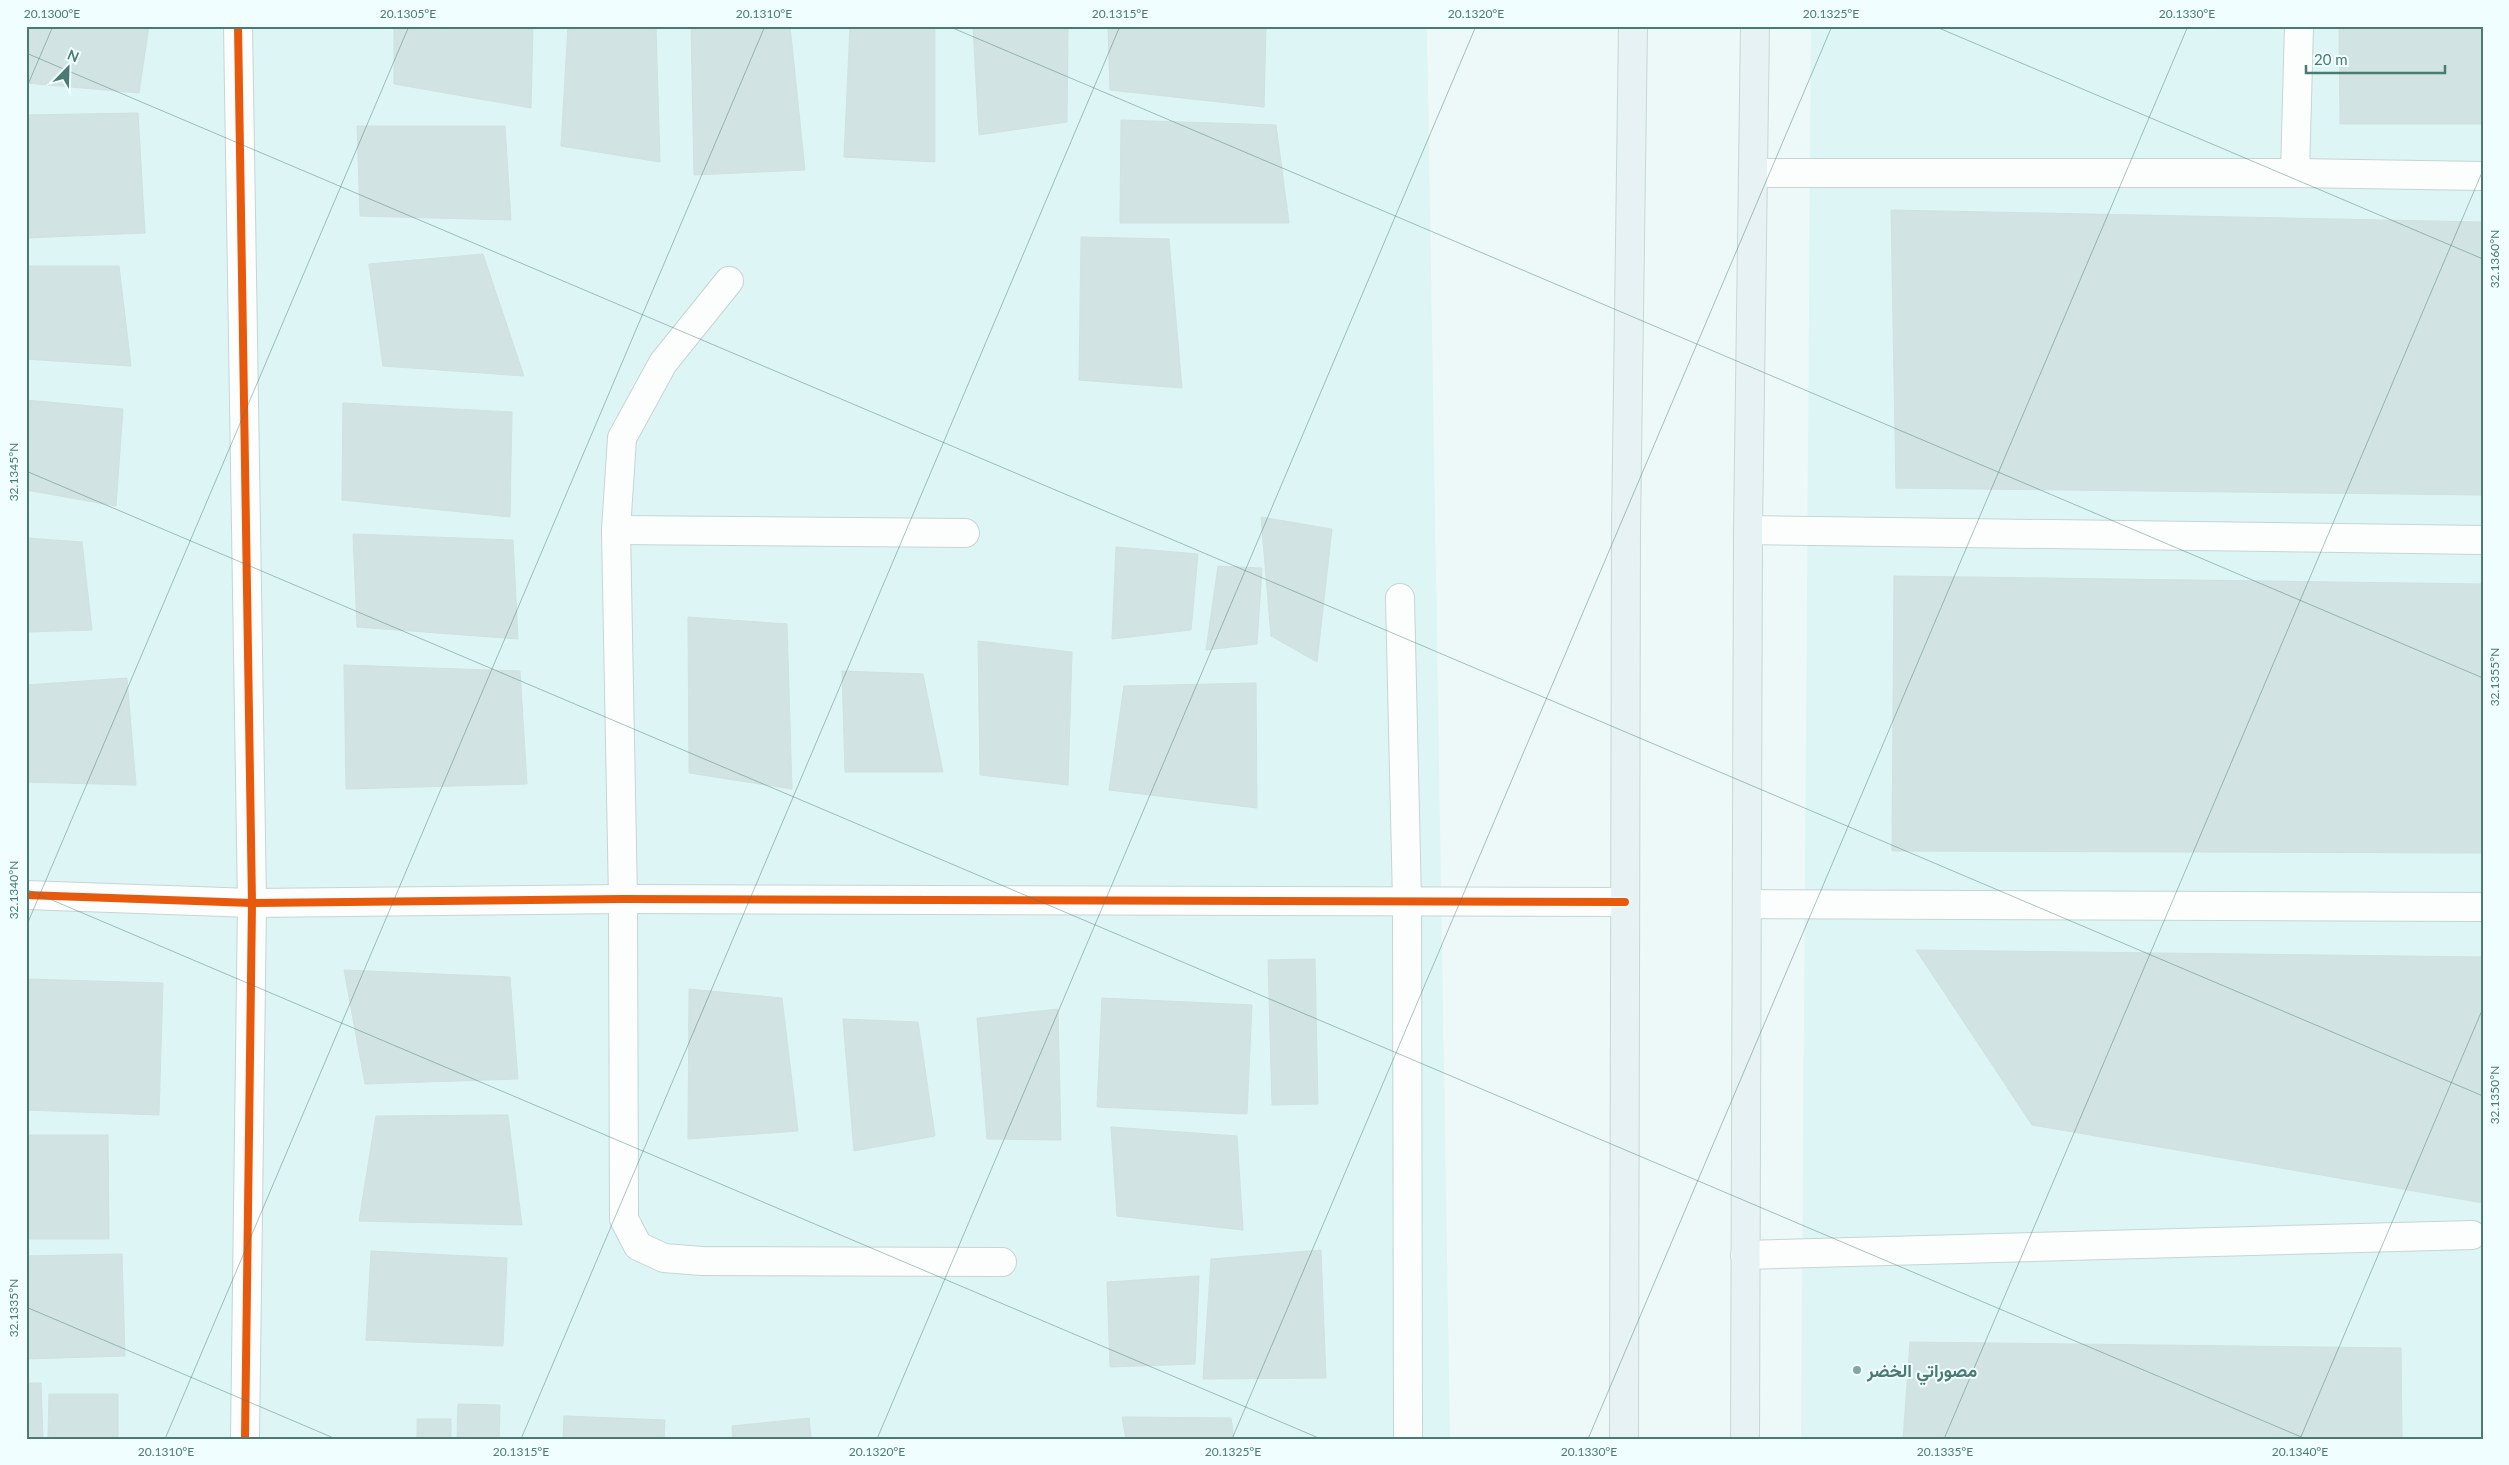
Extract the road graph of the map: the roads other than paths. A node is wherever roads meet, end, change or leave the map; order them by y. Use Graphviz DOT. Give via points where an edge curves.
graph roads {
  1 [pos="238,26"];
  2 [pos="1633,26"];
  3 [pos="1755,26"];
  4 [pos="2299,26"];
  5 [pos="1754,173"];
  6 [pos="2295,173"];
  7 [pos="2483,176"];
  8 [pos="729,281"];
  9 [pos="616,530"];
  10 [pos="1748,530"];
  11 [pos="965,533"];
  12 [pos="2483,540"];
  13 [pos="1400,598"];
  14 [pos="26,895"];
  15 [pos="624,899"];
  16 [pos="1407,901"];
  17 [pos="252,902"];
  18 [pos="1625,902"];
  19 [pos="1747,904"];
  20 [pos="2483,907"];
  21 [pos="2472,1235"];
  22 [pos="1745,1255"];
  23 [pos="1002,1262"];
  24 [pos="245,1439"];
  25 [pos="1408,1439"];
  26 [pos="1624,1439"];
  27 [pos="1745,1439"];
  1 -- 17 [label="street"];
  2 -- 18 [label="main road"];
  3 -- 5 [label="main road"];
  4 -- 6 [label="street"];
  5 -- 6 [label="street"];
  5 -- 10 [label="main road"];
  6 -- 7 [label="street"];
  8 -- 9 [label="street" via="663,363 622,438"];
  9 -- 11 [label="street"];
  9 -- 15 [label="street"];
  10 -- 12 [label="street"];
  10 -- 19 [label="main road"];
  13 -- 16 [label="street"];
  14 -- 17 [label="street"];
  15 -- 16 [label="street"];
  15 -- 17 [label="street"];
  15 -- 23 [label="street" via="624,1219 638,1246 664,1258 702,1261"];
  16 -- 18 [label="street"];
  16 -- 25 [label="street"];
  17 -- 24 [label="street"];
  18 -- 26 [label="main road"];
  19 -- 20 [label="street"];
  19 -- 22 [label="main road"];
  21 -- 22 [label="street"];
  22 -- 27 [label="main road"];
}
